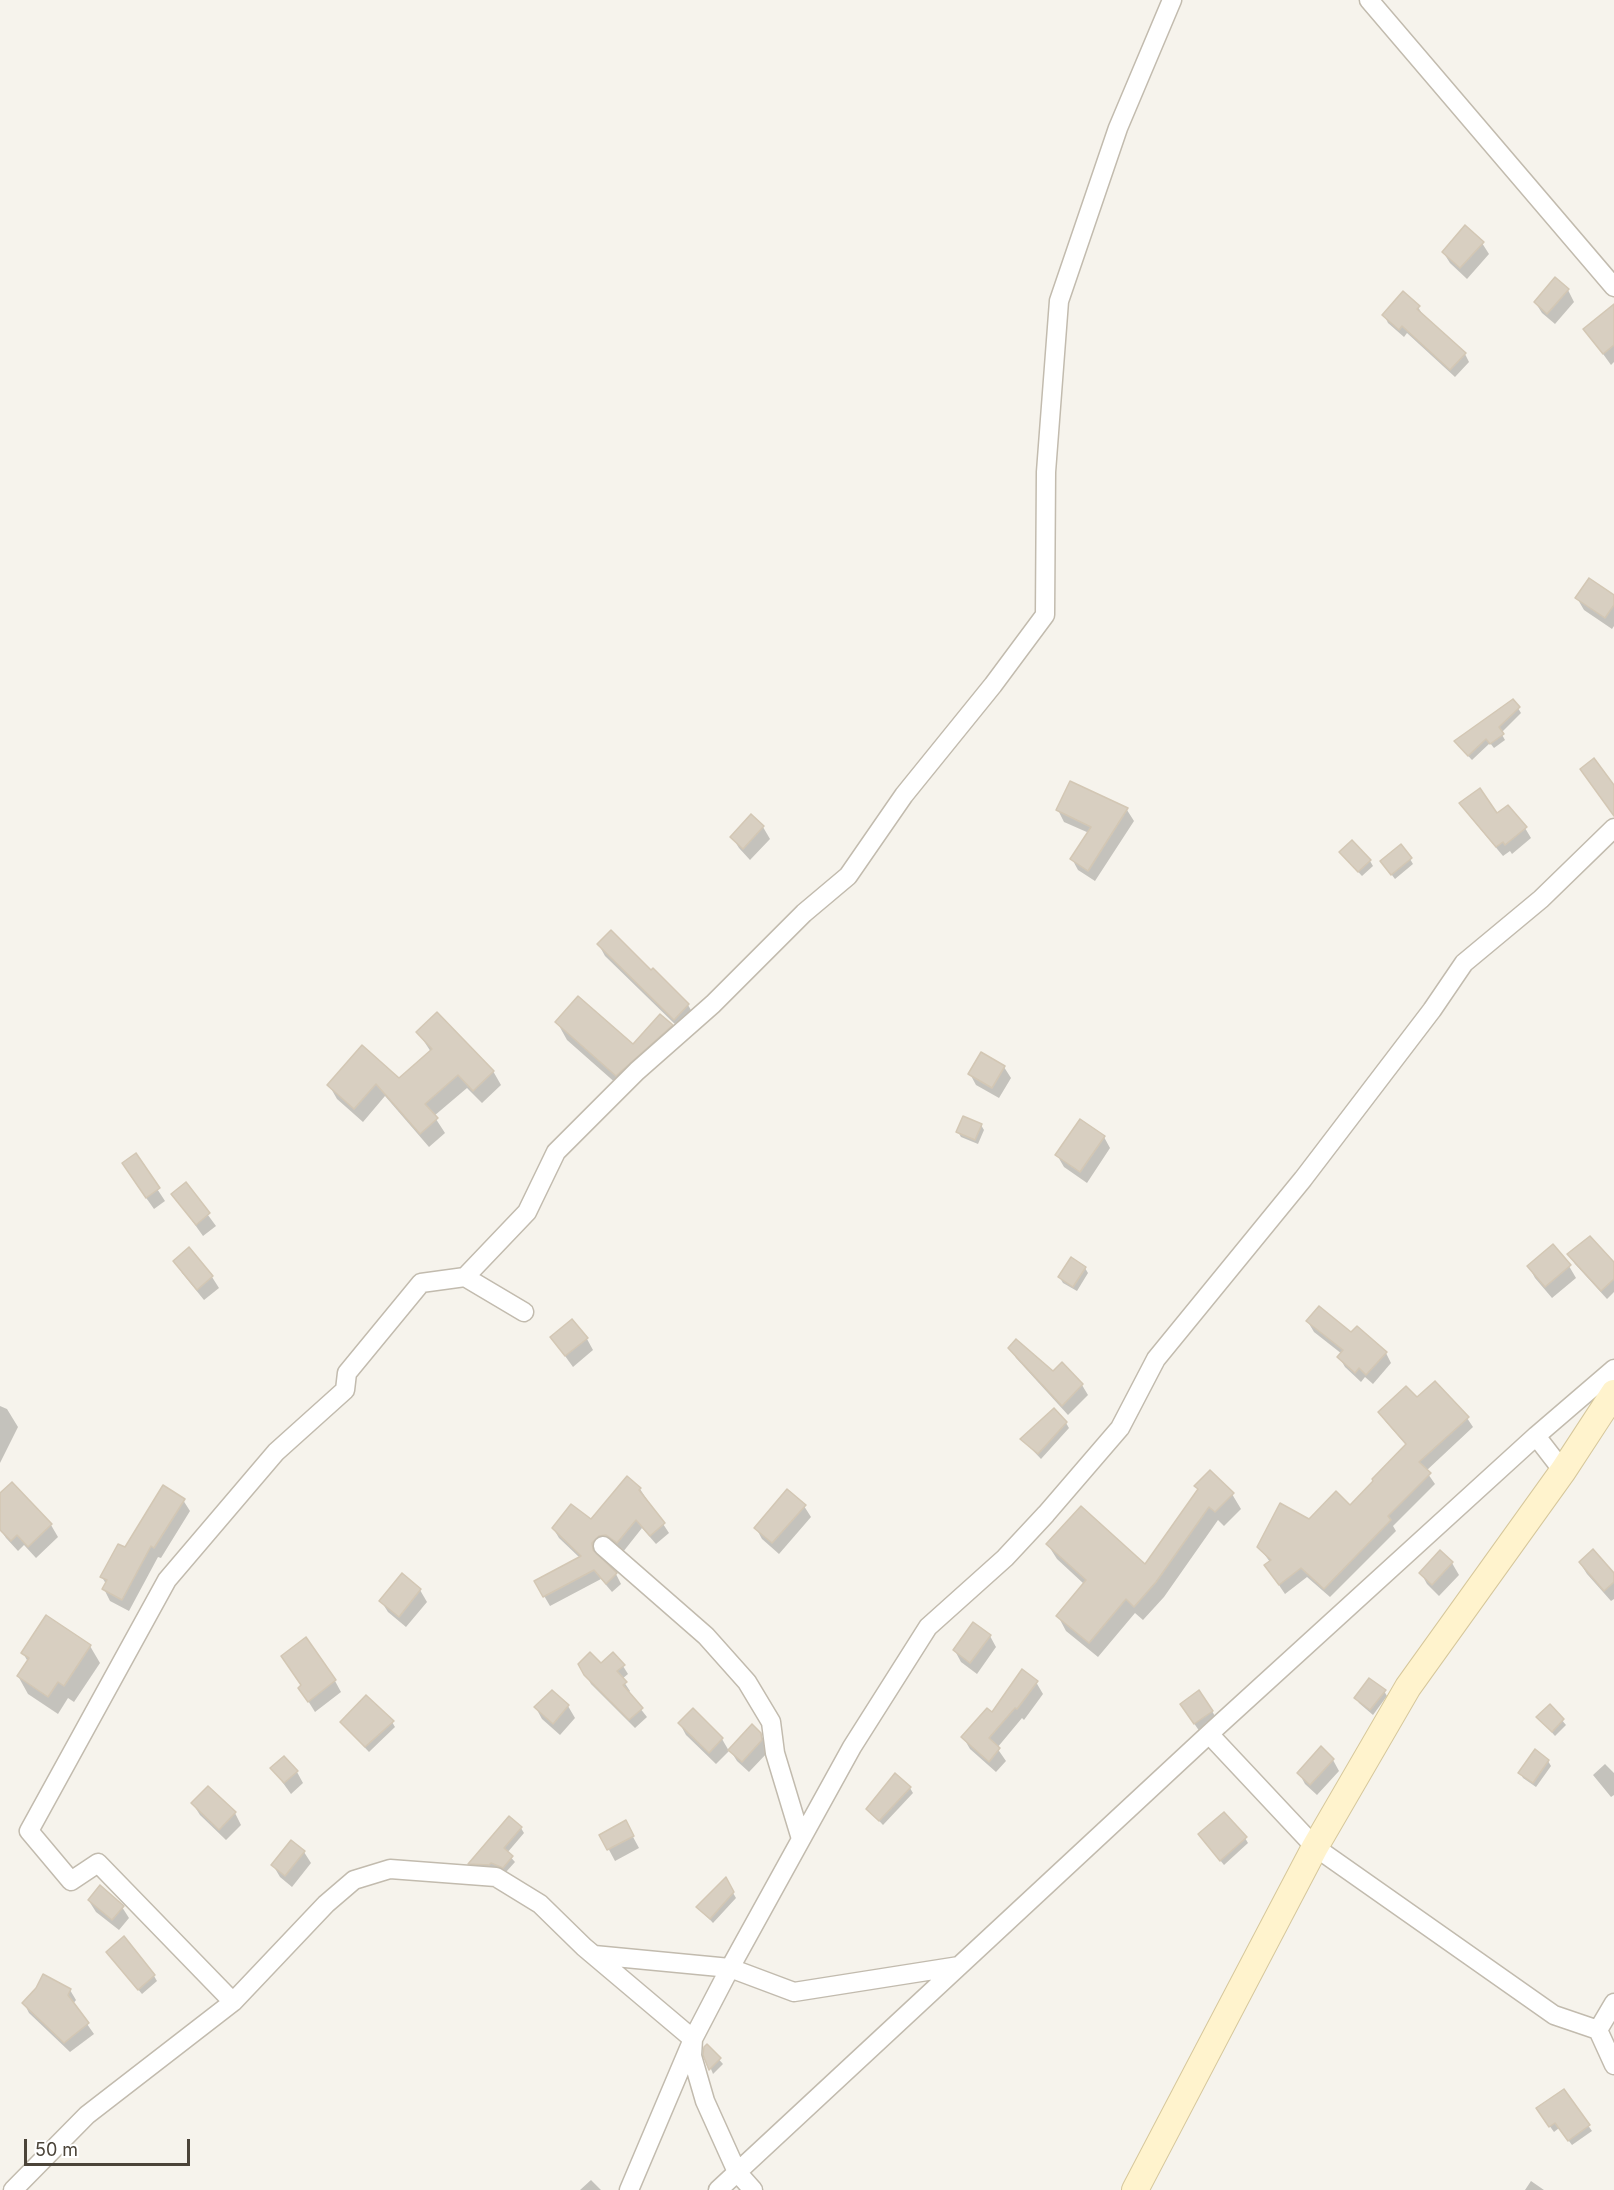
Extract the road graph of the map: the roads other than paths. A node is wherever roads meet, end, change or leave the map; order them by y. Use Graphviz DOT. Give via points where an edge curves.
graph roads {
  1 [pos="1172,0"];
  2 [pos="1369,0"];
  3 [pos="1614,287"];
  4 [pos="1614,828"];
  5 [pos="465,1277"];
  6 [pos="524,1312"];
  7 [pos="1614,1369"];
  8 [pos="1614,1393"];
  9 [pos="1536,1436"];
  10 [pos="1563,1471"];
  11 [pos="603,1546"];
  12 [pos="1209,1734"];
  13 [pos="801,1839"];
  14 [pos="1315,1847"];
  15 [pos="594,1955"];
  16 [pos="959,1966"];
  17 [pos="730,1968"];
  18 [pos="233,2002"];
  19 [pos="1614,2003"];
  20 [pos="1598,2030"];
  21 [pos="693,2039"];
  22 [pos="1614,2065"];
  23 [pos="737,2172"];
  24 [pos="13,2190"];
  25 [pos="629,2190"];
  26 [pos="718,2190"];
  27 [pos="753,2190"];
  28 [pos="1135,2190"];
  1 -- 5 [label="street" via="1118,128 1059,301 1046,472 1045,615 904,795 848,876 804,913 556,1152 527,1212"];
  2 -- 3 [label="street"];
  4 -- 13 [label="street" via="1541,899 1464,963 1303,1179 1156,1359 1120,1428 1005,1558 928,1627 852,1747"];
  5 -- 6 [label="street"];
  5 -- 18 [label="street" via="421,1283 347,1372 345,1390 276,1452 167,1580 29,1831 71,1881 98,1863"];
  7 -- 9 [label="street"];
  8 -- 10 [label="main road"];
  9 -- 10 [label="street"];
  9 -- 12 [label="street"];
  10 -- 14 [label="main road" via="1408,1687"];
  11 -- 13 [label="street" via="706,1636 747,1682 771,1722 775,1753"];
  12 -- 14 [label="street"];
  12 -- 16 [label="street"];
  13 -- 17 [label="street"];
  14 -- 20 [label="street" via="1554,2015"];
  14 -- 28 [label="main road"];
  15 -- 17 [label="street"];
  15 -- 18 [label="street" via="540,1904 496,1878 390,1869 354,1880"];
  15 -- 21 [label="street"];
  16 -- 17 [label="street" via="794,1992"];
  16 -- 23 [label="street"];
  17 -- 21 [label="street"];
  18 -- 24 [label="street" via="87,2115"];
  19 -- 20 [label="street"];
  20 -- 22 [label="street"];
  21 -- 23 [label="street" via="692,2056 705,2101"];
  21 -- 25 [label="street"];
  23 -- 26 [label="street"];
  23 -- 27 [label="street"];
}
